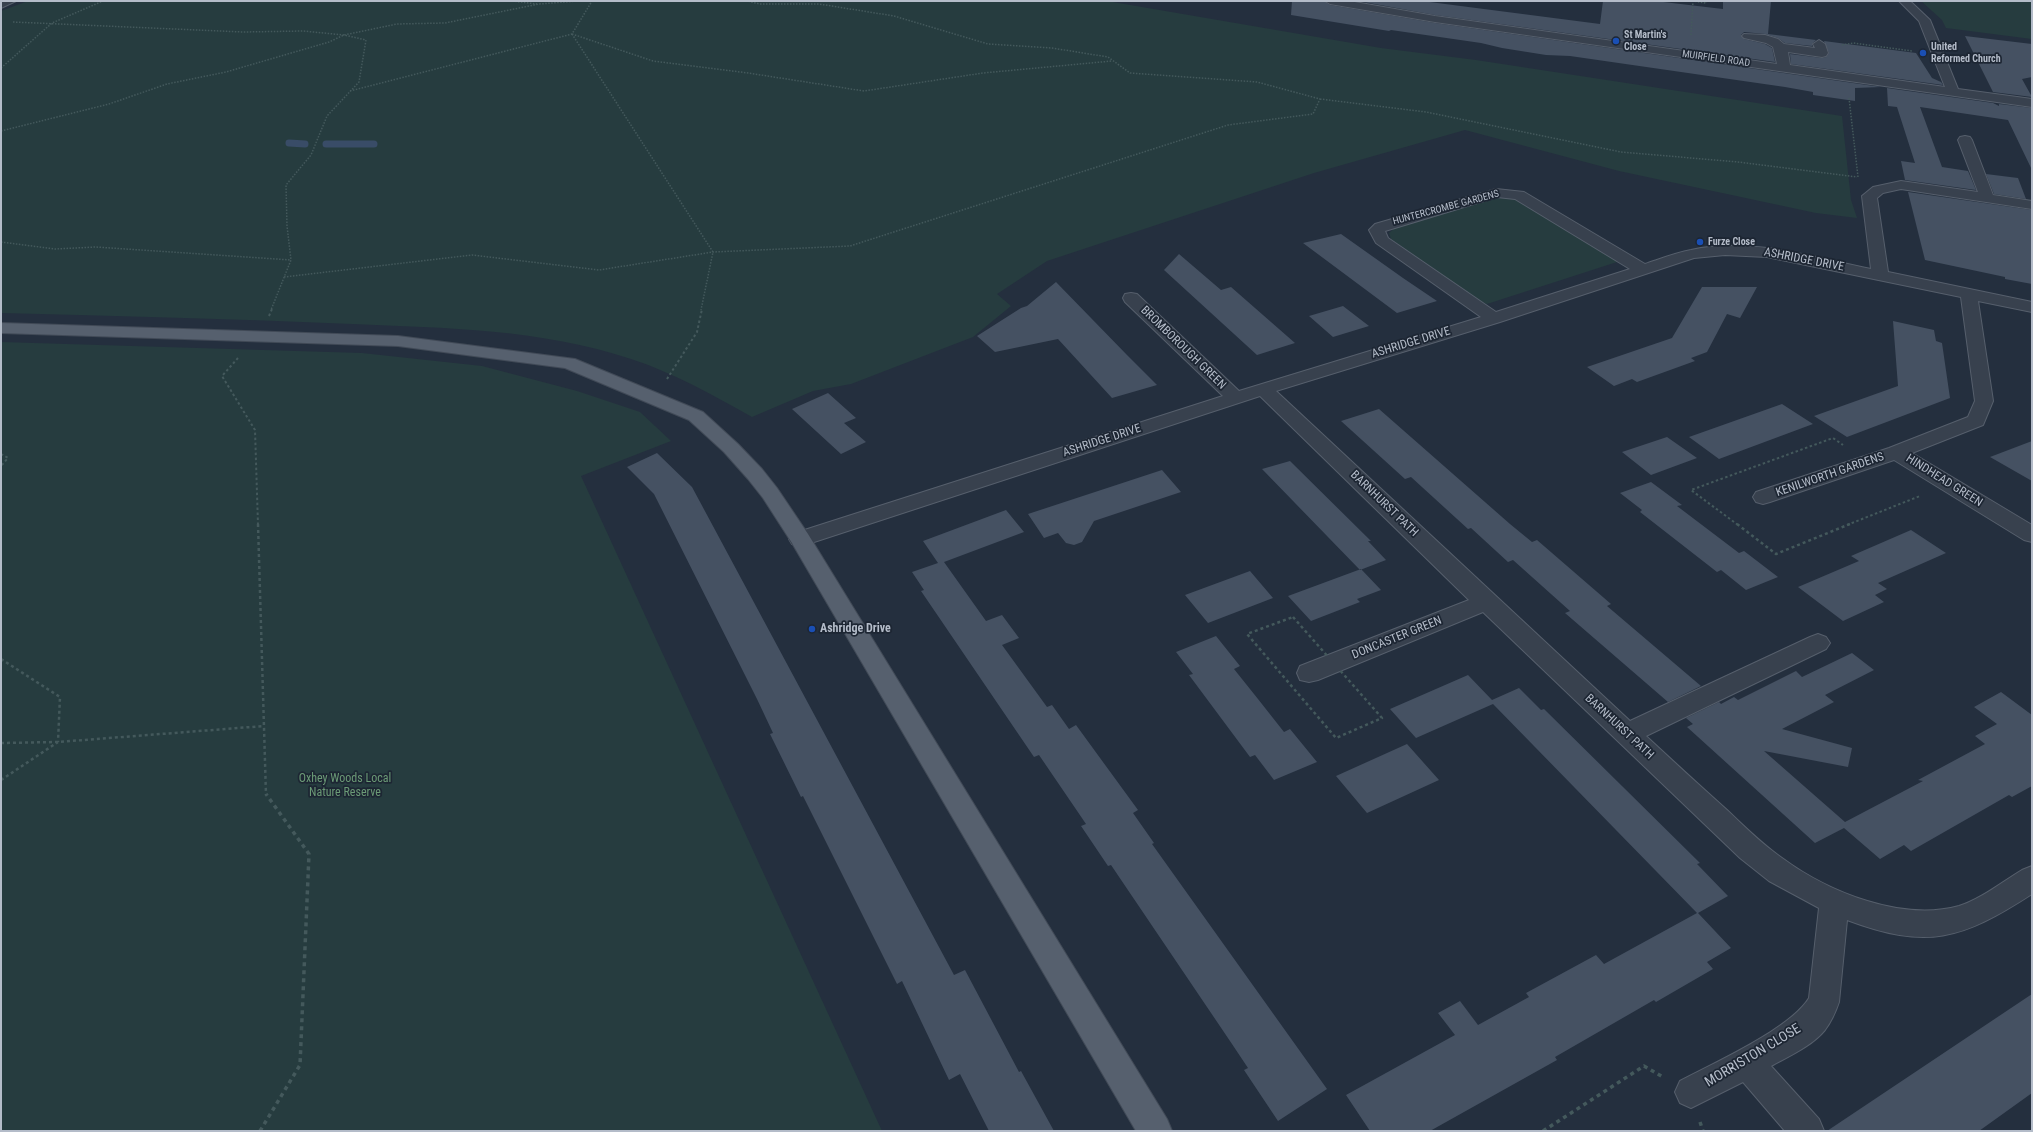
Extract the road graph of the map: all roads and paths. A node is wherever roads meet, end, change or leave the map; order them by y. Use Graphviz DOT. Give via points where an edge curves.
graph roads {
  1 [pos="11,1"];
  2 [pos="103,1"];
  3 [pos="512,1"];
  4 [pos="578,1"];
  5 [pos="592,1"];
  6 [pos="747,1"];
  7 [pos="1330,1"];
  8 [pos="1706,1"];
  9 [pos="1904,1"];
  10 [pos="1355,3"];
  11 [pos="539,4"];
  12 [pos="1,5"];
  13 [pos="8,22"];
  14 [pos="52,23"];
  15 [pos="572,34"];
  16 [pos="344,35"];
  17 [pos="1748,36"];
  18 [pos="1820,44"];
  19 [pos="1781,51"];
  20 [pos="1939,54"];
  21 [pos="1701,57"];
  22 [pos="1112,61"];
  23 [pos="1827,61"];
  24 [pos="1,68"];
  25 [pos="1784,69"];
  26 [pos="1846,77"];
  27 [pos="350,92"];
  28 [pos="1953,92"];
  29 [pos="1320,99"];
  30 [pos="2032,103"];
  31 [pos="1,131"];
  32 [pos="1965,140"];
  33 [pos="1858,178"];
  34 [pos="1869,196"];
  35 [pos="1987,198"];
  36 [pos="2032,205"];
  37 [pos="1,242"];
  38 [pos="713,252"];
  39 [pos="291,260"];
  40 [pos="1644,270"];
  41 [pos="1880,275"];
  42 [pos="284,277"];
  43 [pos="1969,294"];
  44 [pos="1130,298"];
  45 [pos="2032,307"];
  46 [pos="1494,318"];
  47 [pos="1,328"];
  48 [pos="257,337"];
  49 [pos="1263,388"];
  50 [pos="1236,398"];
  51 [pos="655,399"];
  52 [pos="1896,452"];
  53 [pos="1,454"];
  54 [pos="1,466"];
  55 [pos="1763,498"];
  56 [pos="2032,535"];
  57 [pos="800,539"];
  58 [pos="1486,602"];
  59 [pos="1818,643"];
  60 [pos="1,658"];
  61 [pos="1309,673"];
  62 [pos="264,726"];
  63 [pos="1627,734"];
  64 [pos="1,742"];
  65 [pos="58,742"];
  66 [pos="1,780"];
  67 [pos="2032,879"];
  68 [pos="1834,901"];
  69 [pos="1747,1063"];
  70 [pos="1691,1092"];
  71 [pos="260,1131"];
  72 [pos="1155,1131"];
  73 [pos="1543,1131"];
  74 [pos="1807,1131"];
  1 -- 12 [label="street"];
  2 -- 14 [label="path"];
  3 -- 11 [label="path"];
  4 -- 11 [label="path"];
  5 -- 15 [label="path"];
  6 -- 29 [label="path" via="760,4 819,4 894,16 988,44 1052,48 1108,57 1130,73 1257,82"];
  7 -- 10 [label="street, MUIRFIELD ROAD"];
  8 -- 21 [label="path" via="1693,1 1691,37 1700,42"];
  9 -- 20 [label="street" via="1924,20"];
  10 -- 21 [label="street, MUIRFIELD ROAD" via="1435,19"];
  11 -- 16 [label="path" via="445,23 397,24"];
  13 -- 14 [label="path"];
  14 -- 16 [label="path" via="243,32 303,31"];
  14 -- 24 [label="path"];
  15 -- 22 [label="path" via="653,61 864,91 983,73"];
  15 -- 27 [label="path"];
  15 -- 38 [label="path"];
  16 -- 27 [label="path" via="366,40 359,82"];
  16 -- 31 [label="path" via="329,42 226,72 167,84 109,104"];
  17 -- 19 [label="street" via="1769,40"];
  18 -- 19 [label="street" via="1822,52"];
  18 -- 20 [label="path" via="1853,43"];
  19 -- 23 [label="street"];
  19 -- 25 [label="street"];
  20 -- 28 [label="street"];
  21 -- 25 [label="street, MUIRFIELD ROAD"];
  25 -- 26 [label="street, MUIRFIELD ROAD"];
  26 -- 28 [label="street, MUIRFIELD ROAD"];
  26 -- 33 [label="path"];
  27 -- 39 [label="path" via="327,116 311,155 286,185 286,226"];
  28 -- 30 [label="street, MUIRFIELD ROAD"];
  29 -- 33 [label="path" via="1426,112 1622,152 1738,162"];
  29 -- 38 [label="path" via="1314,114 1228,125 850,246"];
  32 -- 35 [label="street"];
  33 -- 34 [label="path"];
  34 -- 35 [label="street" via="1878,190 1901,185"];
  34 -- 41 [label="street"];
  35 -- 36 [label="street"];
  37 -- 39 [label="path" via="55,249 96,247"];
  38 -- 42 [label="path" via="599,270 472,255"];
  38 -- 51 [label="path" via="697,332"];
  39 -- 42 [label="path"];
  40 -- 41 [label="street, ASHRIDGE DRIVE" via="1692,254 1745,250 1790,255"];
  40 -- 46 [label="street, ASHRIDGE DRIVE"];
  40 -- 46 [label="street, HUNTERCROMBE GARDENS" via="1526,200 1510,194 1496,193 1377,230 1381,240"];
  41 -- 43 [label="street, ASHRIDGE DRIVE"];
  42 -- 48 [label="path" via="273,307"];
  43 -- 45 [label="street, ASHRIDGE DRIVE"];
  43 -- 52 [label="street, HINDHEAD GREEN" via="1984,401 1976,421"];
  44 -- 50 [label="street, BROMBOROUGH GREEN"];
  46 -- 49 [label="street, ASHRIDGE DRIVE"];
  47 -- 48 [label="main road"];
  48 -- 51 [label="main road" via="398,341 569,363"];
  48 -- 62 [label="path" via="222,376 255,430"];
  49 -- 50 [label="street, ASHRIDGE DRIVE"];
  49 -- 58 [label="street, BARNHURST PATH"];
  50 -- 57 [label="street, ASHRIDGE DRIVE"];
  51 -- 57 [label="main road" via="696,416 731,448 770,493"];
  52 -- 55 [label="street, KENILWORTH GARDENS"];
  52 -- 56 [label="street, HINDHEAD GREEN"];
  53 -- 54 [label="path" via="8,458"];
  57 -- 72 [label="main road"];
  58 -- 61 [label="street, DONCASTER GREEN"];
  58 -- 63 [label="street, BARNHURST PATH"];
  59 -- 63 [label="street"];
  60 -- 65 [label="path" via="60,697"];
  62 -- 65 [label="path"];
  62 -- 71 [label="path" via="266,796 309,854 300,1064"];
  63 -- 68 [label="street, BARNHURST PATH" via="1778,872"];
  64 -- 65 [label="path"];
  65 -- 66 [label="path"];
  67 -- 68 [label="street, BARNHURST PATH" via="1995,902 1960,919 1933,924 1901,923"];
  68 -- 69 [label="street, MORRISTON CLOSE" via="1824,1002 1814,1019 1794,1035"];
  69 -- 70 [label="street, MORRISTON CLOSE"];
  69 -- 74 [label="street"];
  70 -- 73 [label="path" via="1644,1066"];
}
